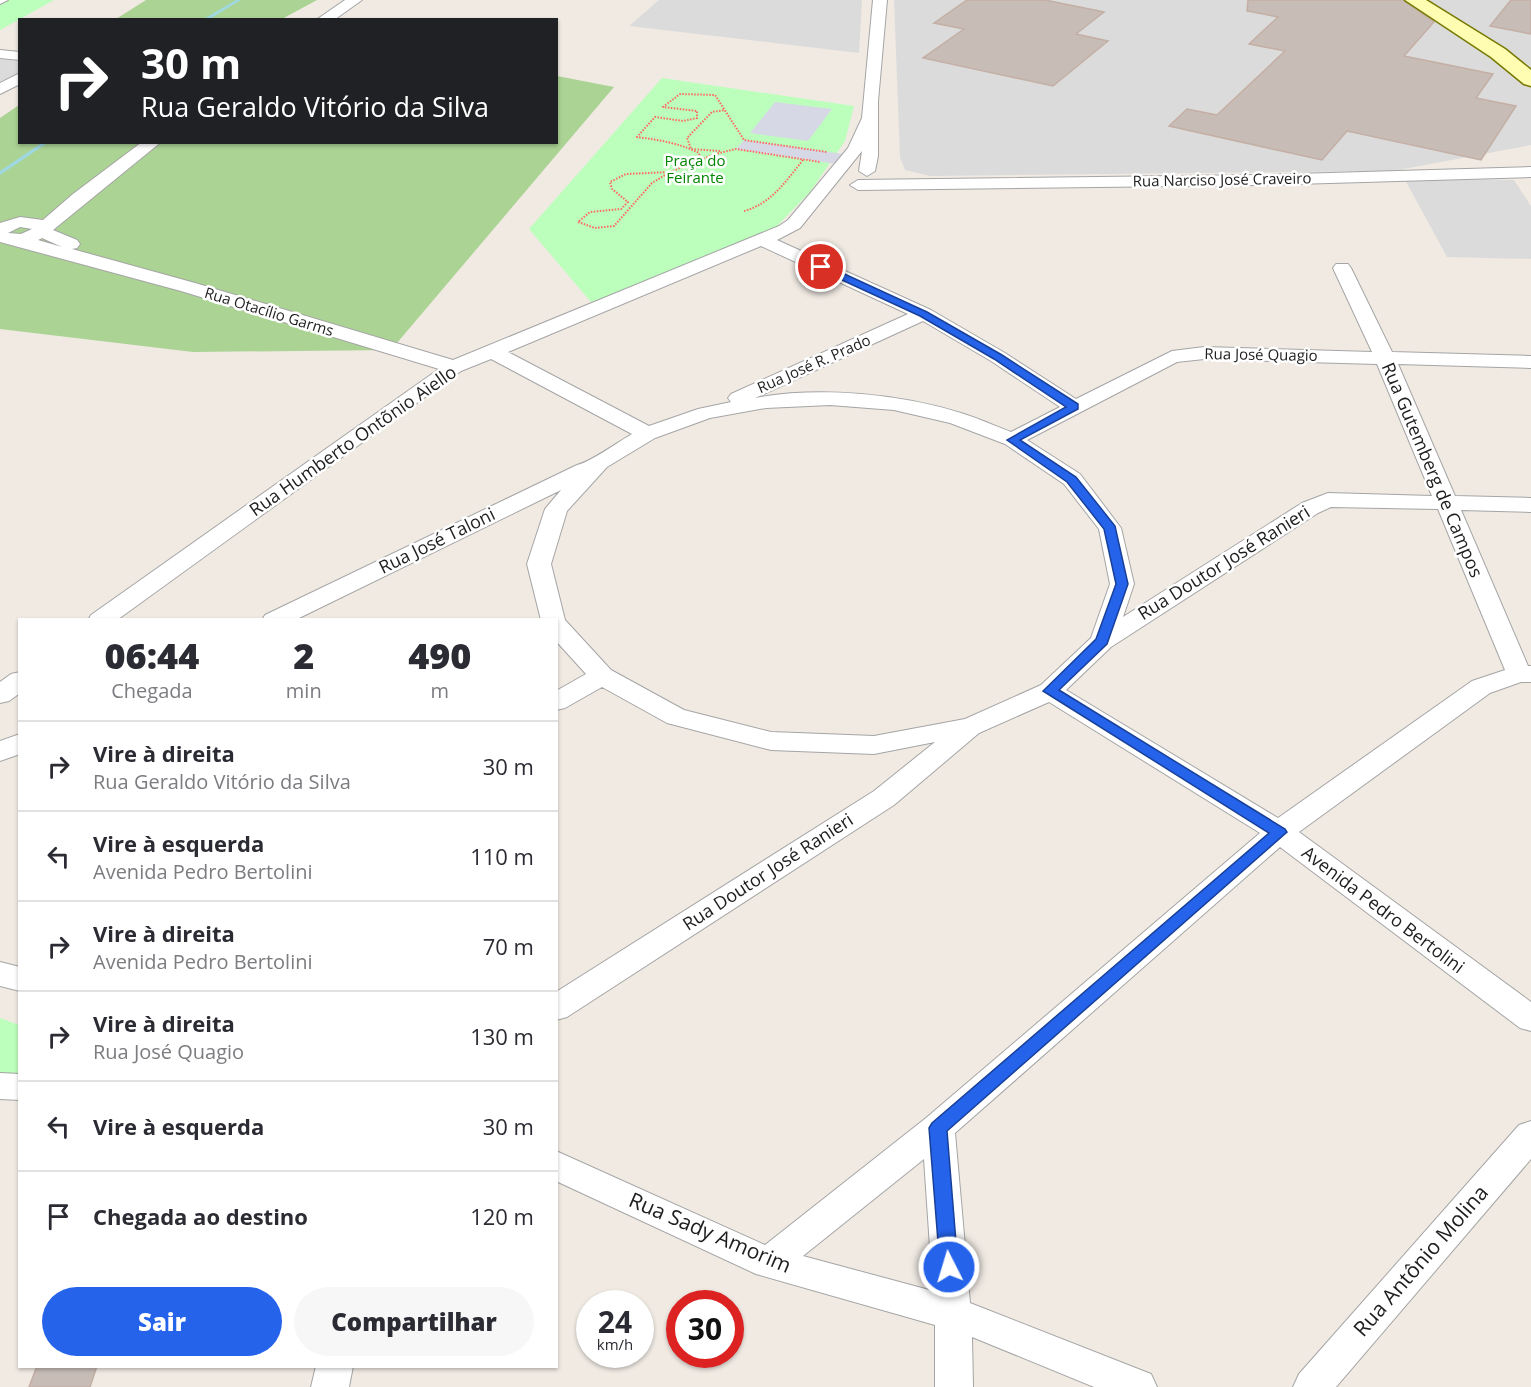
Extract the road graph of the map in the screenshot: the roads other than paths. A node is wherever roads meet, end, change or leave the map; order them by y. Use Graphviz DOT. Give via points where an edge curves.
graph roads {
  1 [pos="4,0"];
  2 [pos="355,0"];
  3 [pos="880,0"];
  4 [pos="1414,0"];
  5 [pos="1428,0"];
  6 [pos="0,2"];
  7 [pos="325,18"];
  8 [pos="0,45"];
  9 [pos="18,47"];
  10 [pos="1505,53"];
  11 [pos="0,54"];
  12 [pos="18,56"];
  13 [pos="1531,68"];
  14 [pos="18,78"];
  15 [pos="1531,80"];
  16 [pos="0,89"];
  17 [pos="18,90"];
  18 [pos="0,102"];
  19 [pos="870,116"];
  20 [pos="150,144"];
  21 [pos="1531,172"];
  22 [pos="849,175"];
  23 [pos="74,202"];
  24 [pos="6,230"];
  25 [pos="41,231"];
  26 [pos="760,239"];
  27 [pos="82,253"];
  28 [pos="1342,268"];
  29 [pos="924,314"];
  30 [pos="494,352"];
  31 [pos="1385,358"];
  32 [pos="1531,362"];
  33 [pos="454,367"];
  34 [pos="1074,407"];
  35 [pos="705,413"];
  36 [pos="648,434"];
  37 [pos="1012,440"];
  38 [pos="599,462"];
  39 [pos="1446,502"];
  40 [pos="1531,505"];
  41 [pos="103,618"];
  42 [pos="278,618"];
  43 [pos="552,618"];
  44 [pos="558,627"];
  45 [pos="1102,641"];
  46 [pos="1525,674"];
  47 [pos="602,676"];
  48 [pos="18,682"];
  49 [pos="1050,691"];
  50 [pos="0,696"];
  51 [pos="558,701"];
  52 [pos="971,727"];
  53 [pos="18,743"];
  54 [pos="0,752"];
  55 [pos="1279,832"];
  56 [pos="0,974"];
  57 [pos="18,978"];
  58 [pos="558,1007"];
  59 [pos="1531,1019"];
  60 [pos="0,1086"];
  61 [pos="18,1088"];
  62 [pos="938,1128"];
  63 [pos="1531,1135"];
  64 [pos="558,1166"];
  65 [pos="768,1263"];
  66 [pos="953,1313"];
  67 [pos="335,1368"];
  68 [pos="330,1387"];
  69 [pos="954,1387"];
  70 [pos="1138,1387"];
  71 [pos="1312,1387"];
  1 -- 6 [label="lane"];
  2 -- 7 [label="street"];
  3 -- 19 [label="street"];
  4 -- 10 [label="main road"];
  5 -- 10 [label="main road"];
  8 -- 9 [label="street"];
  10 -- 13 [label="main road"];
  10 -- 15 [label="main road"];
  11 -- 12 [label="street"];
  14 -- 16 [label="street"];
  17 -- 18 [label="street"];
  19 -- 22 [label="street"];
  19 -- 22 [label="street" via="872,151"];
  20 -- 23 [label="street"];
  21 -- 22 [label="street, Rua Narciso José Craveiro" via="914,184"];
  22 -- 26 [label="street, Rua Humberto Ontõnio Aiello" via="813,198 794,224"];
  23 -- 24 [label="street"];
  23 -- 25 [label="street"];
  23 -- 27 [label="street" via="72,224"];
  24 -- 25 [label="street, Rua Otacílio Garms" via="35,222"];
  24 -- 27 [label="street, Rua Otacílio Garms" via="40,248"];
  25 -- 27 [label="street, Rua Otacílio Garms" via="61,238"];
  26 -- 29 [label="street"];
  26 -- 30 [label="street, Rua Humberto Ontõnio Aiello"];
  27 -- 33 [label="street, Rua Otacílio Garms"];
  28 -- 31 [label="street, Rua Gutemberg de Campos"];
  29 -- 34 [label="street"];
  29 -- 35 [label="street, Rua José R. Prado"];
  30 -- 33 [label="street, Rua Humberto Ontõnio Aiello"];
  30 -- 36 [label="street"];
  31 -- 32 [label="street, Rua José Quagio"];
  31 -- 34 [label="street, Rua José Quagio" via="1204,353 1172,357"];
  31 -- 39 [label="street, Rua Gutemberg de Campos"];
  33 -- 41 [label="street, Rua Humberto Ontõnio Aiello"];
  34 -- 37 [label="street, Rua José Quagio"];
  35 -- 36 [label="street"];
  35 -- 37 [label="street" via="766,402 820,399 894,404 956,418"];
  36 -- 38 [label="street"];
  37 -- 45 [label="street" via="1072,479 1110,528 1122,584"];
  38 -- 42 [label="street, Rua José Taloni"];
  38 -- 43 [label="street" via="556,509 538,564"];
  39 -- 40 [label="street, Rua Doutor José Ranieri"];
  39 -- 45 [label="street, Rua Doutor José Ranieri" via="1328,500"];
  39 -- 46 [label="street, Rua Gutemberg de Campos"];
  44 -- 47 [label="street"];
  45 -- 49 [label="street"];
  46 -- 55 [label="street" via="1481,687"];
  47 -- 51 [label="street"];
  47 -- 52 [label="street" via="676,717 771,741 874,745"];
  48 -- 50 [label="street"];
  49 -- 52 [label="street"];
  49 -- 55 [label="street, Avenida Pedro Bertolini"];
  52 -- 58 [label="street, Rua Doutor José Ranieri" via="884,798"];
  53 -- 54 [label="street"];
  55 -- 59 [label="street, Avenida Pedro Bertolini"];
  55 -- 62 [label="street"];
  56 -- 57 [label="street"];
  60 -- 61 [label="street"];
  62 -- 65 [label="street"];
  62 -- 66 [label="street"];
  63 -- 71 [label="street, Rua Antônio Molina"];
  64 -- 65 [label="street, Rua Sady Amorim"];
  65 -- 66 [label="street, Rua Sady Amorim"];
  66 -- 69 [label="street"];
  66 -- 70 [label="street, Rua Sady Amorim"];
  67 -- 68 [label="street"];
}
